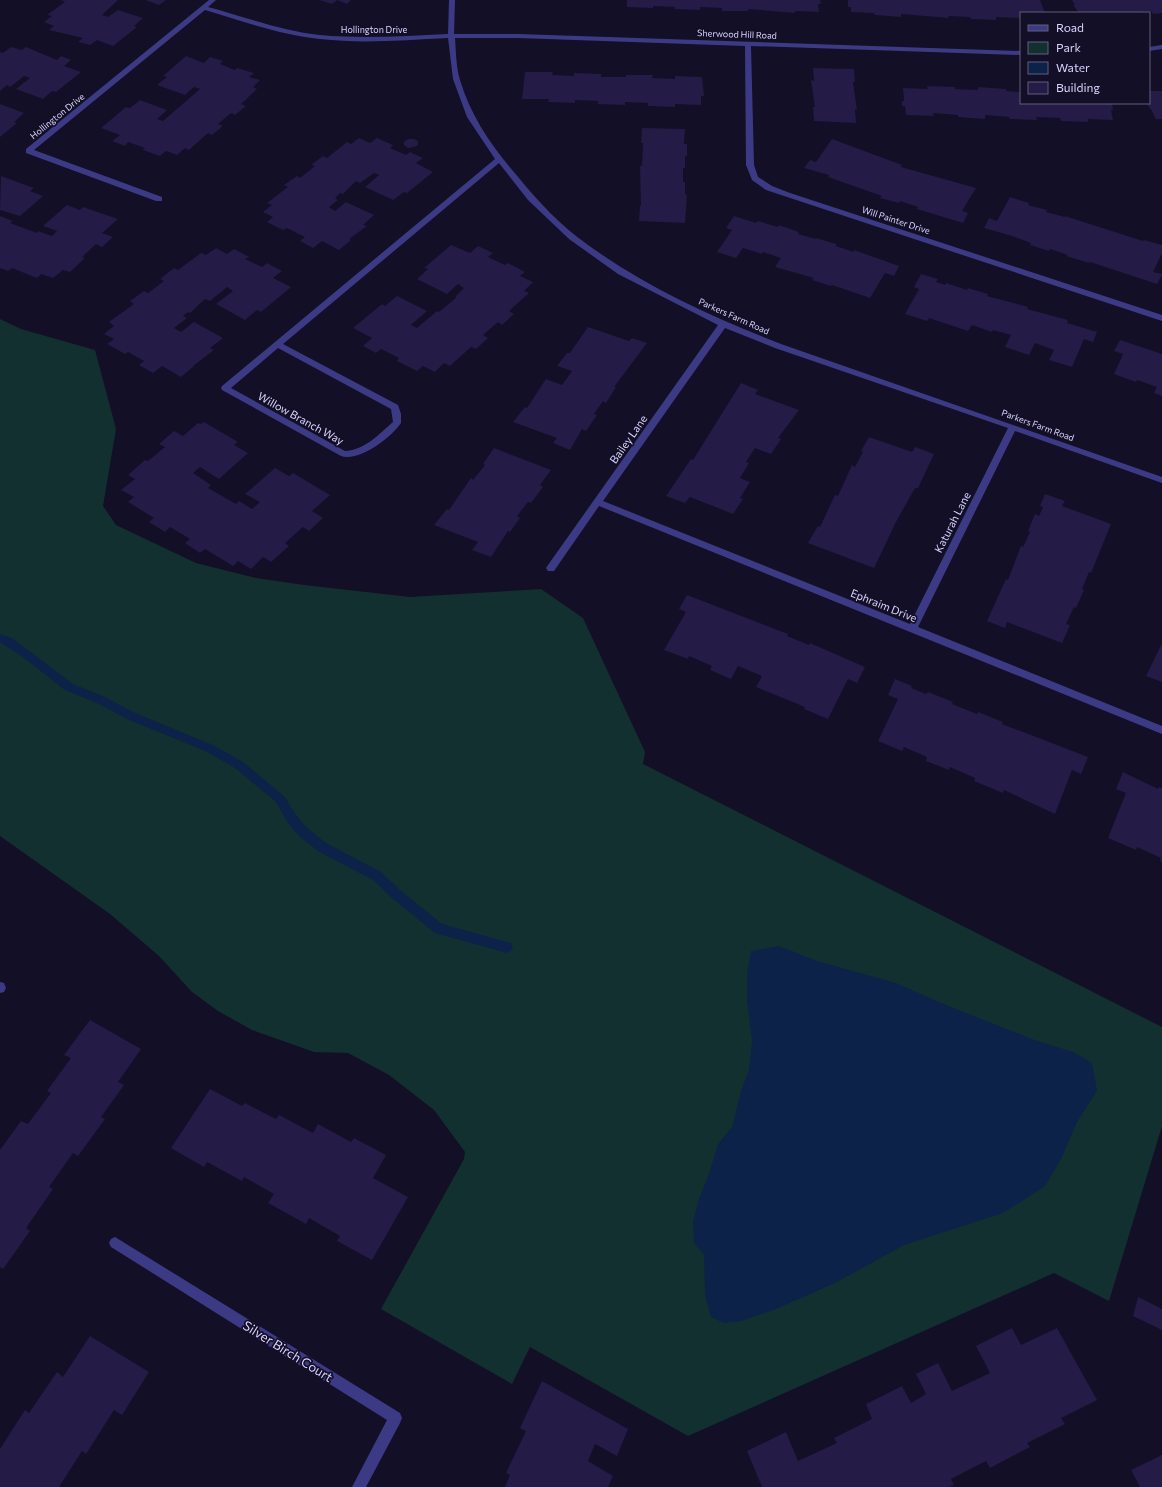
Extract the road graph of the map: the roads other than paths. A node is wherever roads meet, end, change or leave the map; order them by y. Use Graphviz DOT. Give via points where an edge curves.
graph roads {
  1 [pos="213,0"];
  2 [pos="452,0"];
  3 [pos="204,8"];
  4 [pos="452,36"];
  5 [pos="748,44"];
  6 [pos="1162,47"];
  7 [pos="1150,49"];
  8 [pos="1020,54"];
  9 [pos="499,159"];
  10 [pos="159,199"];
  11 [pos="1162,318"];
  12 [pos="723,324"];
  13 [pos="278,345"];
  14 [pos="1013,427"];
  15 [pos="1162,480"];
  16 [pos="598,502"];
  17 [pos="551,568"];
  18 [pos="912,629"];
  19 [pos="1162,730"];
  20 [pos="115,1243"];
  21 [pos="359,1487"];
  1 -- 3 [label="street, Hollington Drive"];
  2 -- 4 [label="street, Parkers Farm Road"];
  3 -- 4 [label="street, Hollington Drive" via="282,30 319,37 364,40"];
  3 -- 10 [label="street, Hollington Drive" via="29,151"];
  4 -- 5 [label="street, Sherwood Hill Road"];
  4 -- 9 [label="street, Parkers Farm Road" via="456,79 471,116"];
  5 -- 8 [label="street, Sherwood Hill Road"];
  5 -- 11 [label="street, Will Painter Drive" via="750,164 755,178 769,188"];
  6 -- 7 [label="street"];
  9 -- 12 [label="street, Parkers Farm Road" via="531,198 572,237 621,272"];
  9 -- 13 [label="street, Willow Branch Way"];
  12 -- 14 [label="street, Parkers Farm Road" via="778,346"];
  12 -- 16 [label="street, Bailey Lane"];
  13 -- 13 [label="street, Willow Branch Way" via="225,388 344,454 362,452 397,423 395,407"];
  14 -- 15 [label="street, Parkers Farm Road"];
  14 -- 18 [label="street, Katurah Lane"];
  16 -- 17 [label="street, Bailey Lane"];
  16 -- 18 [label="street, Ephraim Drive"];
  18 -- 19 [label="street, Ephraim Drive"];
  20 -- 21 [label="street, Silver Birch Court" via="395,1418"];
}
